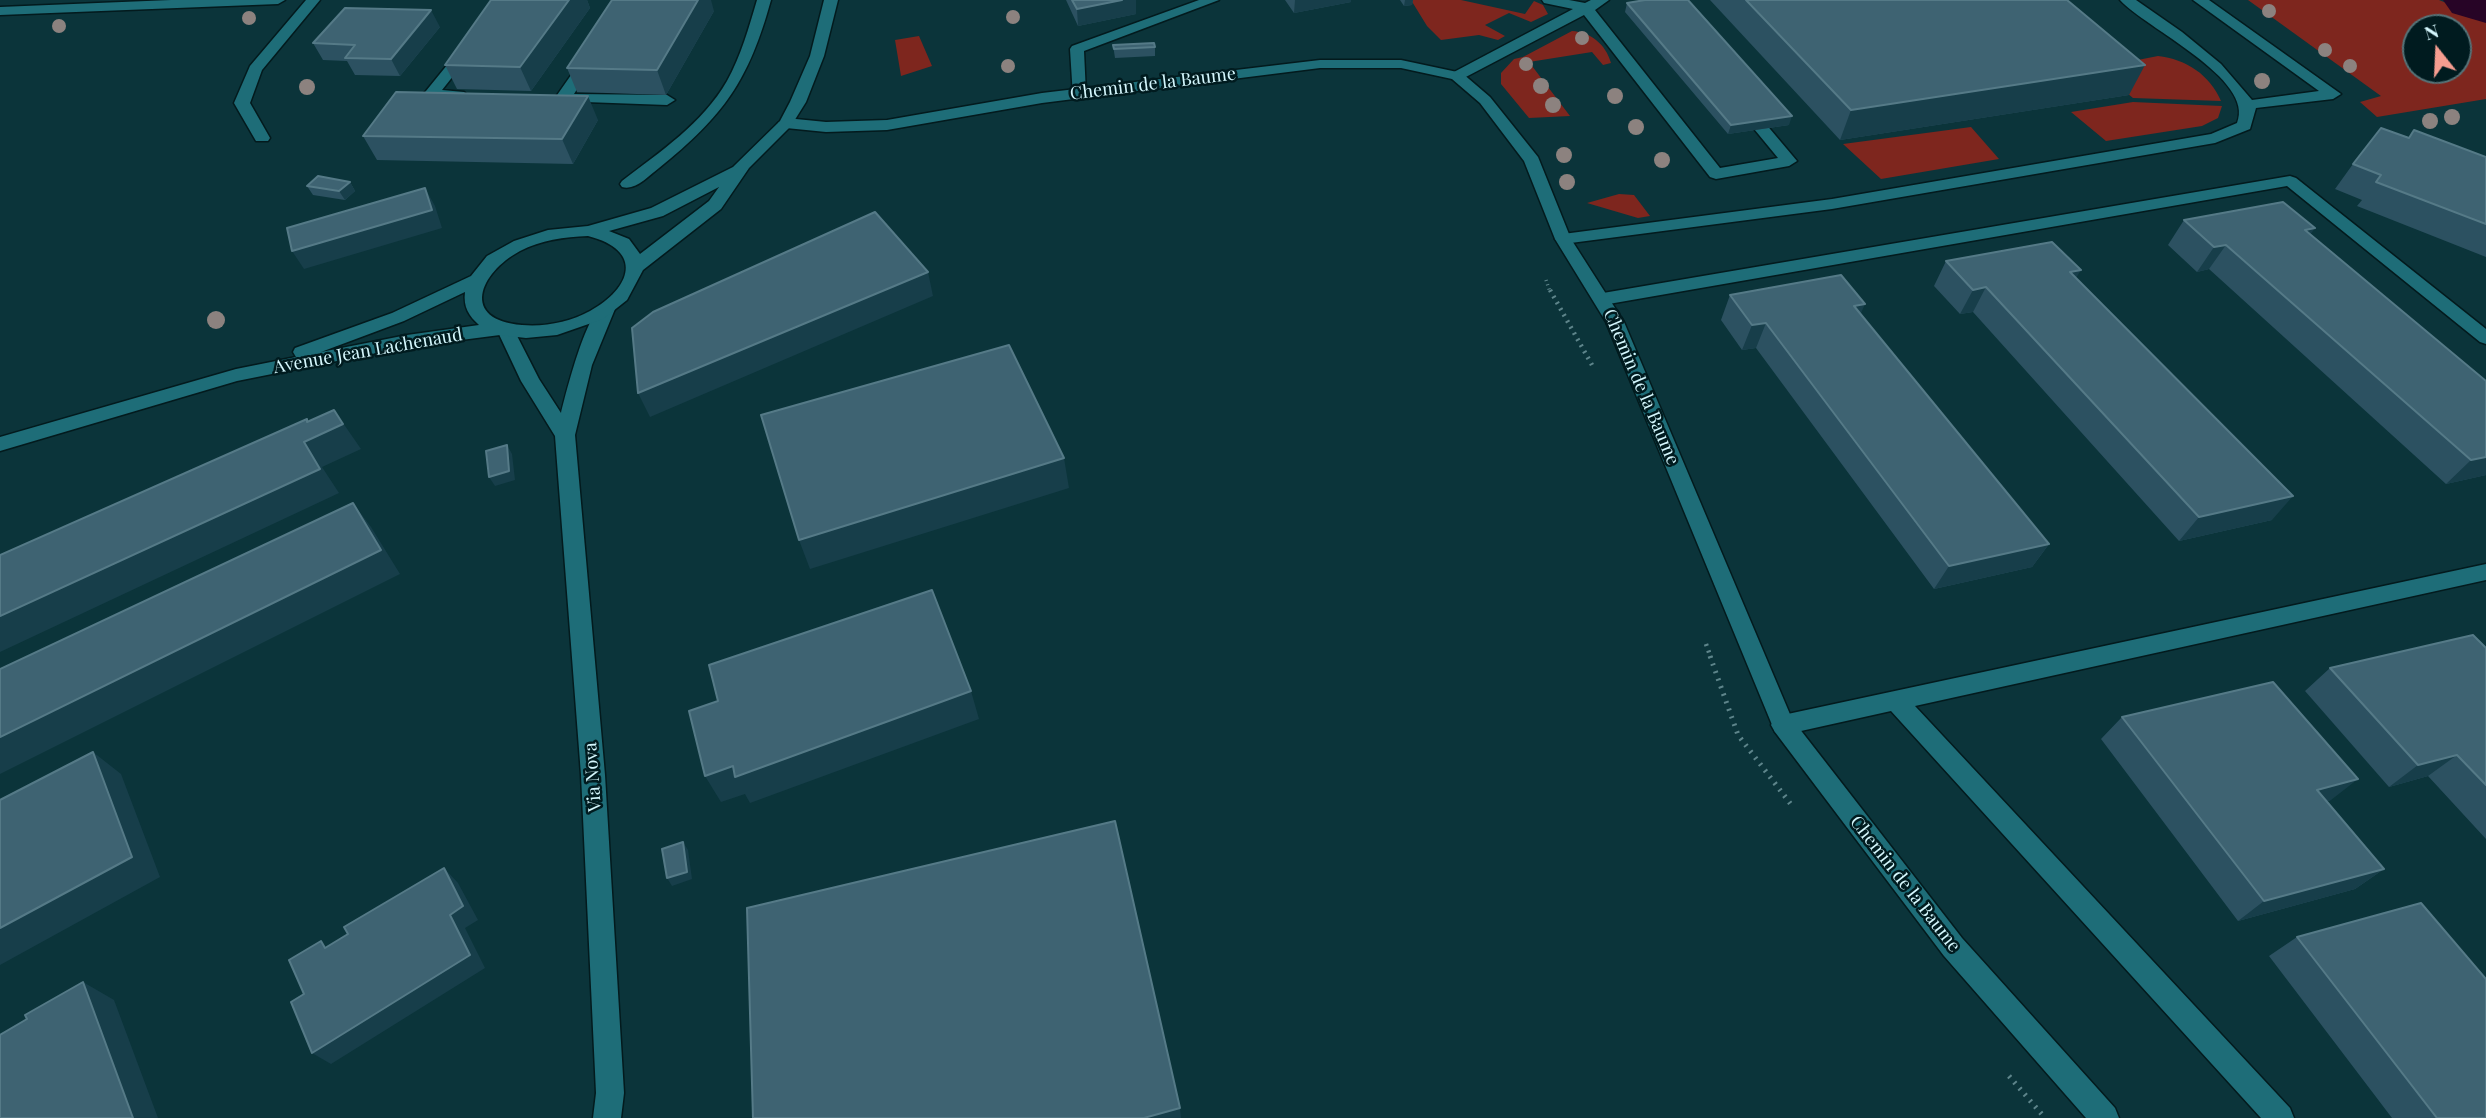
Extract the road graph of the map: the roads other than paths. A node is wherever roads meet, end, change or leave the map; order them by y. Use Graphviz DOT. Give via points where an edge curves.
graph roads {
  1 [pos="278,0"];
  2 [pos="313,0"];
  3 [pos="764,0"];
  4 [pos="831,0"];
  5 [pos="1212,0"];
  6 [pos="1549,0"];
  7 [pos="1602,0"];
  8 [pos="2127,0"];
  9 [pos="2200,0"];
  10 [pos="1586,8"];
  11 [pos="0,11"];
  12 [pos="473,42"];
  13 [pos="598,45"];
  14 [pos="1457,76"];
  15 [pos="1078,94"];
  16 [pos="470,95"];
  17 [pos="1735,97"];
  18 [pos="667,100"];
  19 [pos="2246,105"];
  20 [pos="786,123"];
  21 [pos="262,138"];
  22 [pos="743,165"];
  23 [pos="628,184"];
  24 [pos="588,232"];
  25 [pos="1563,239"];
  26 [pos="635,267"];
  27 [pos="474,281"];
  28 [pos="1603,299"];
  29 [pos="606,309"];
  30 [pos="503,330"];
  31 [pos="2486,338"];
  32 [pos="236,375"];
  33 [pos="565,435"];
  34 [pos="0,444"];
  35 [pos="2478,574"];
  36 [pos="2486,592"];
  37 [pos="1896,701"];
  38 [pos="1783,725"];
  39 [pos="607,1118"];
  40 [pos="2105,1118"];
  41 [pos="2280,1118"];
  1 -- 11 [label="street"];
  2 -- 21 [label="street" via="255,69 242,103"];
  3 -- 23 [label="street" via="729,90 691,135"];
  4 -- 20 [label="street" via="817,56"];
  5 -- 15 [label="street" via="1077,49"];
  6 -- 10 [label="street"];
  7 -- 10 [label="street"];
  8 -- 19 [label="street" via="2214,64"];
  9 -- 19 [label="street" via="2333,94"];
  10 -- 14 [label="street"];
  10 -- 17 [label="street" via="1716,174 1789,161"];
  12 -- 16 [label="street" via="431,94"];
  13 -- 18 [label="street" via="564,98"];
  14 -- 15 [label="street, Chemin de la Baume" via="1401,64 1320,64"];
  14 -- 25 [label="street, Chemin de la Baume" via="1485,100 1532,160"];
  15 -- 20 [label="street, Chemin de la Baume" via="887,125"];
  19 -- 25 [label="street" via="2249,111 2244,126 2215,138 1832,204"];
  20 -- 22 [label="street"];
  22 -- 24 [label="street" via="657,212"];
  22 -- 26 [label="street" via="715,205"];
  24 -- 26 [label="street" via="623,243"];
  24 -- 27 [label="street" via="534,238 488,264"];
  25 -- 28 [label="street, Chemin de la Baume"];
  26 -- 29 [label="street" via="622,296"];
  27 -- 30 [label="street" via="473,310 483,321"];
  27 -- 32 [label="street, Avenue Jean Lachenaud" via="398,317"];
  28 -- 31 [label="street" via="2290,181"];
  28 -- 38 [label="street, Chemin de la Baume"];
  29 -- 30 [label="street" via="563,328"];
  29 -- 33 [label="street, Via Nova" via="583,365"];
  30 -- 32 [label="street, Avenue Jean Lachenaud" via="407,341"];
  30 -- 33 [label="street, Via Nova"];
  32 -- 34 [label="street, Avenue Jean Lachenaud"];
  33 -- 39 [label="street, Via Nova" via="593,775 610,1093"];
  35 -- 36 [label="street"];
  35 -- 37 [label="street"];
  37 -- 38 [label="street"];
  37 -- 41 [label="street"];
  38 -- 40 [label="street, Chemin de la Baume" via="1954,947"];
}
